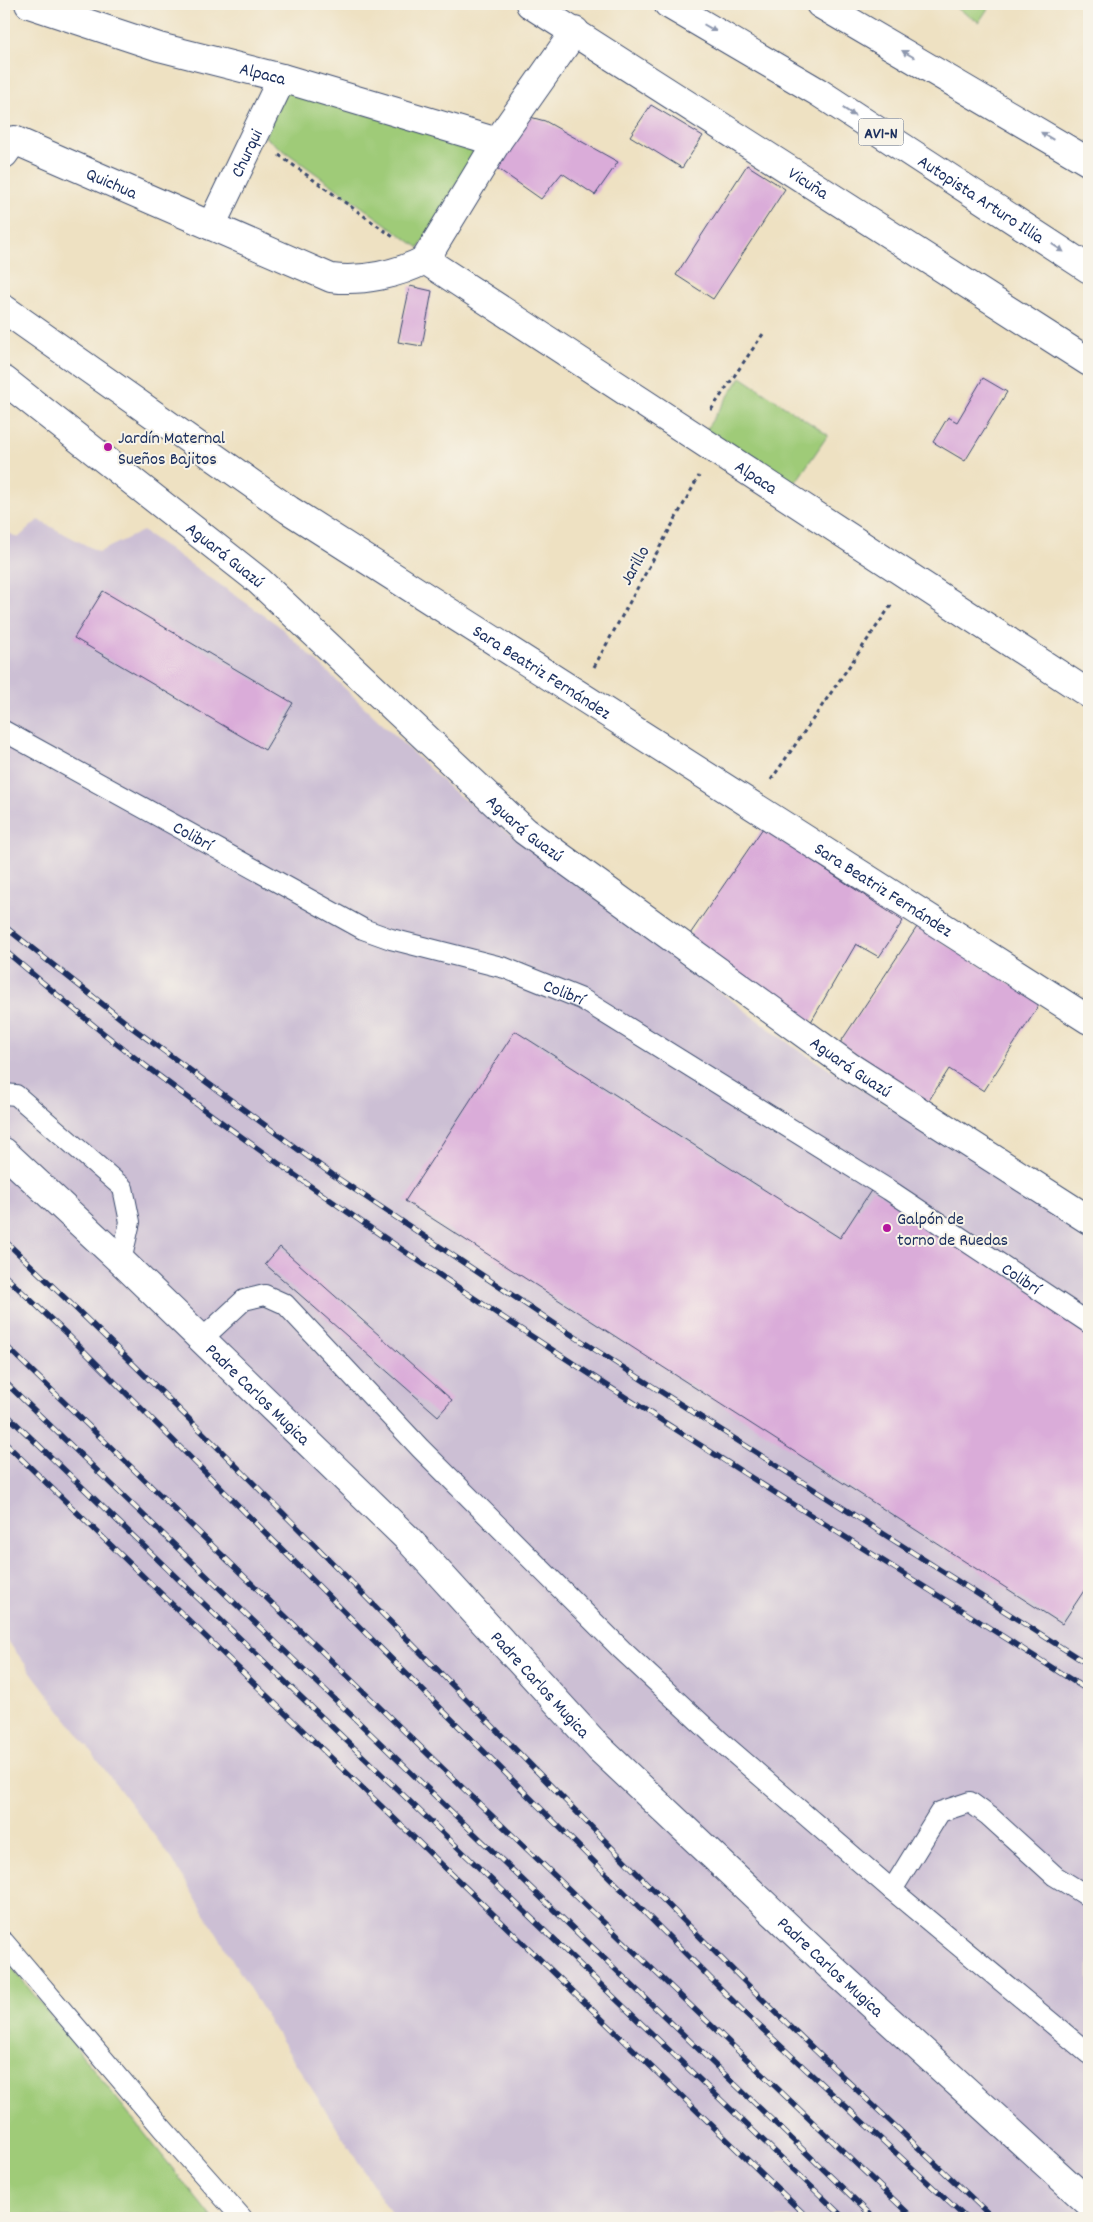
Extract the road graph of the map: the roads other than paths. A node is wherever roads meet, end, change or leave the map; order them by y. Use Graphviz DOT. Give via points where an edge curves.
graph roads {
  1 [pos="29,4"];
  2 [pos="530,4"];
  3 [pos="668,4"];
  4 [pos="820,4"];
  5 [pos="576,31"];
  6 [pos="282,78"];
  7 [pos="497,142"];
  8 [pos="9,147"];
  9 [pos="1089,162"];
  10 [pos="211,226"];
  11 [pos="425,260"];
  12 [pos="1089,269"];
  13 [pos="4,309"];
  14 [pos="1089,362"];
  15 [pos="4,380"];
  16 [pos="1089,694"];
  17 [pos="4,731"];
  18 [pos="1089,1020"];
  19 [pos="4,1094"];
  20 [pos="4,1152"];
  21 [pos="1089,1220"];
  22 [pos="121,1261"];
  23 [pos="1089,1323"];
  24 [pos="201,1340"];
  25 [pos="892,1890"];
  26 [pos="1089,1897"];
  27 [pos="4,1942"];
  28 [pos="1089,2054"];
  29 [pos="1089,2203"];
  30 [pos="242,2218"];
  1 -- 6 [label="main road, Alpaca" via="159,47"];
  2 -- 5 [label="main road, Vicuña"];
  3 -- 12 [label="main road, Autopista Arturo Illia / AV1-N, one-way" via="818,92"];
  9 -- 4 [label="main road, one-way"];
  5 -- 7 [label="main road"];
  5 -- 14 [label="main road, Vicuña"];
  6 -- 7 [label="main road, Alpaca"];
  6 -- 10 [label="main road, Churqui"];
  7 -- 11 [label="main road"];
  8 -- 10 [label="main road, Quichua"];
  10 -- 11 [label="main road, Quichua" via="331,278 395,272"];
  11 -- 16 [label="main road, Alpaca"];
  13 -- 18 [label="main road, Sara Beatriz Fernández" via="289,510"];
  15 -- 21 [label="main road, Aguará Guazú" via="259,581 525,831 850,1068"];
  17 -- 23 [label="lane, Colibrí" via="363,928 391,939 505,968 582,999 889,1190"];
  19 -- 22 [label="lane" via="16,1095 123,1188 130,1222"];
  20 -- 22 [label="main road, Padre Carlos Mugica"];
  22 -- 24 [label="main road, Padre Carlos Mugica"];
  24 -- 25 [label="lane" via="244,1300 266,1295 285,1304 420,1448 622,1650 720,1741"];
  24 -- 29 [label="main road, Padre Carlos Mugica" via="408,1539 599,1748 840,1976"];
  25 -- 26 [label="lane" via="940,1812 970,1802 1055,1876"];
  25 -- 28 [label="lane"];
  27 -- 30 [label="lane"];
}
